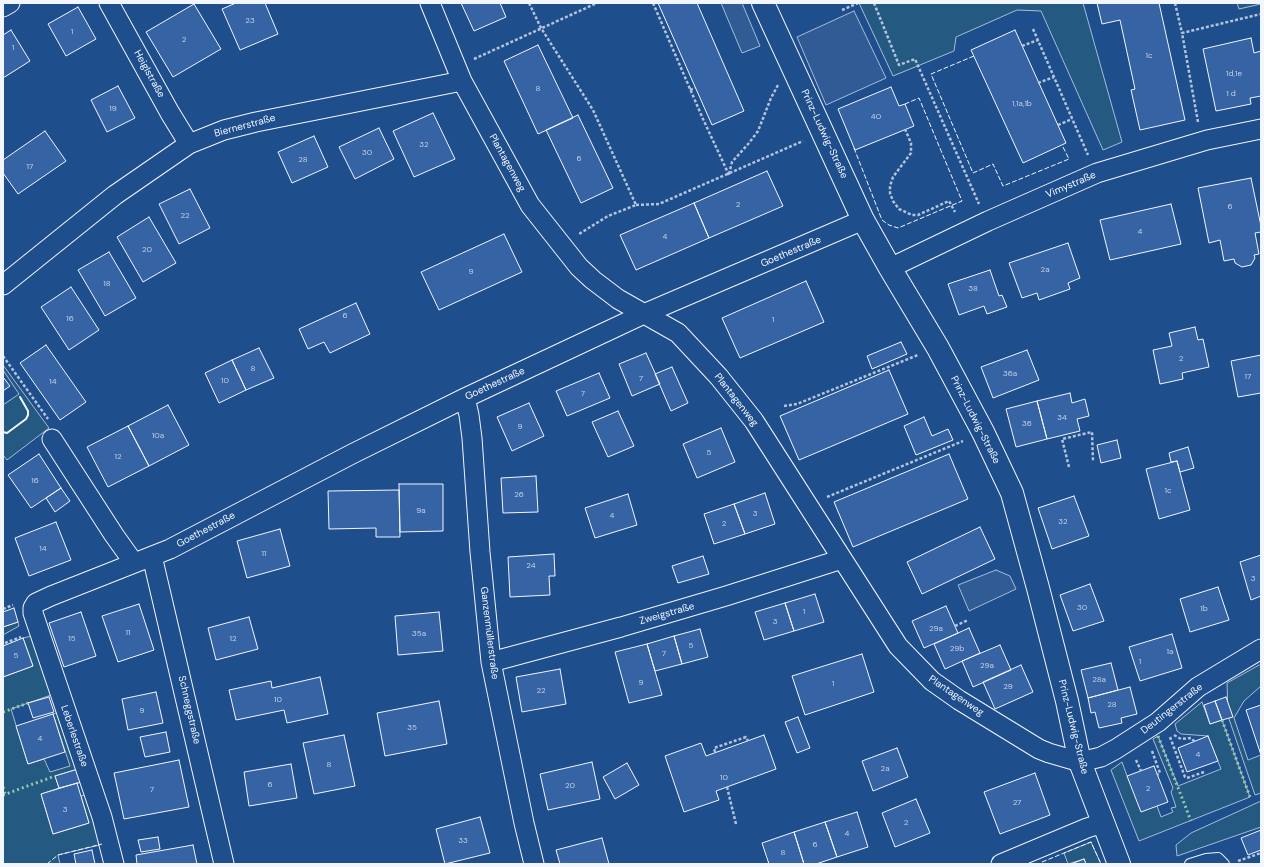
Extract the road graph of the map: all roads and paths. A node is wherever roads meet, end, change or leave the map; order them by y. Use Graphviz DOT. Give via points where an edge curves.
graph roads {
  1 [pos="10,3"];
  2 [pos="109,3"];
  3 [pos="430,3"];
  4 [pos="529,3"];
  5 [pos="597,3"];
  6 [pos="653,3"];
  7 [pos="763,3"];
  8 [pos="858,3"];
  9 [pos="874,3"];
  10 [pos="1175,3"];
  11 [pos="3,7"];
  12 [pos="842,10"];
  13 [pos="1261,14"];
  14 [pos="665,18"];
  15 [pos="660,20"];
  16 [pos="541,28"];
  17 [pos="1033,29"];
  18 [pos="1182,33"];
  19 [pos="1038,40"];
  20 [pos="1022,46"];
  21 [pos="468,62"];
  22 [pos="1054,77"];
  23 [pos="462,81"];
  24 [pos="781,82"];
  25 [pos="1038,83"];
  26 [pos="695,88"];
  27 [pos="690,90"];
  28 [pos="1072,119"];
  29 [pos="1198,122"];
  30 [pos="1058,125"];
  31 [pos="905,129"];
  32 [pos="1261,129"];
  33 [pos="808,139"];
  34 [pos="190,144"];
  35 [pos="729,174"];
  36 [pos="1097,174"];
  37 [pos="636,205"];
  38 [pos="955,212"];
  39 [pos="863,220"];
  40 [pos="988,221"];
  41 [pos="576,235"];
  42 [pos="890,268"];
  43 [pos="3,285"];
  44 [pos="646,313"];
  45 [pos="3,356"];
  46 [pos="911,358"];
  47 [pos="465,398"];
  48 [pos="784,406"];
  49 [pos="52,439"];
  50 [pos="957,444"];
  51 [pos="1093,460"];
  52 [pos="1069,467"];
  53 [pos="828,496"];
  54 [pos="152,556"];
  55 [pos="842,559"];
  56 [pos="134,563"];
  57 [pos="33,608"];
  58 [pos="968,620"];
  59 [pos="955,626"];
  60 [pos="1261,649"];
  61 [pos="491,662"];
  62 [pos="1172,733"];
  63 [pos="748,741"];
  64 [pos="1195,742"];
  65 [pos="1150,747"];
  66 [pos="1175,749"];
  67 [pos="715,752"];
  68 [pos="1080,762"];
  69 [pos="1204,772"];
  70 [pos="1157,774"];
  71 [pos="727,787"];
  72 [pos="1103,823"];
  73 [pos="736,824"];
  74 [pos="1261,853"];
  75 [pos="1236,862"];
  76 [pos="114,864"];
  77 [pos="224,864"];
  78 [pos="534,864"];
  79 [pos="1001,864"];
  80 [pos="1119,864"];
  81 [pos="1190,864"];
  82 [pos="1224,864"];
  1 -- 11 [label="street"];
  2 -- 34 [label="street, Heiglstraße"];
  3 -- 23 [label="street, Plantagenweg"];
  4 -- 16 [label="path"];
  5 -- 16 [label="path"];
  6 -- 15 [label="path"];
  7 -- 39 [label="street, Prinz-Ludwig-Straße"];
  8 -- 12 [label="path"];
  9 -- 40 [label="path" via="899,65 915,59"];
  10 -- 18 [label="path"];
  13 -- 18 [label="path"];
  14 -- 15 [label="path"];
  15 -- 27 [label="path"];
  16 -- 21 [label="path"];
  16 -- 37 [label="path" via="593,110"];
  17 -- 19 [label="path"];
  18 -- 29 [label="path"];
  19 -- 20 [label="path"];
  19 -- 22 [label="path"];
  22 -- 25 [label="path"];
  22 -- 28 [label="path"];
  23 -- 34 [label="street, Biernerstraße" via="256,122 224,130"];
  23 -- 44 [label="street, Plantagenweg" via="530,205 557,240 593,280 618,299"];
  24 -- 35 [label="path" via="775,89 758,131 732,162"];
  26 -- 27 [label="path"];
  27 -- 35 [label="path"];
  28 -- 30 [label="path"];
  28 -- 36 [label="path"];
  31 -- 38 [label="path" via="911,143 911,153 890,186 894,201 899,209 912,215 918,215 949,201"];
  32 -- 36 [label="street, Vimystraße" via="1207,140"];
  33 -- 35 [label="path"];
  34 -- 43 [label="street, Biernerstraße" via="114,195"];
  35 -- 37 [label="path" via="658,204"];
  36 -- 40 [label="street, Vimystraße"];
  37 -- 41 [label="path" via="608,216"];
  39 -- 42 [label="street, Prinz-Ludwig-Straße"];
  39 -- 44 [label="street, Goethestraße"];
  40 -- 42 [label="street, Vimystraße"];
  42 -- 68 [label="street, Prinz-Ludwig-Straße" via="938,348 1012,493 1065,693"];
  44 -- 47 [label="street, Goethestraße"];
  44 -- 55 [label="street, Plantagenweg" via="678,333 719,376 754,421"];
  45 -- 49 [label="path" via="48,420"];
  46 -- 48 [label="path" via="797,404"];
  47 -- 54 [label="street, Goethestraße"];
  47 -- 61 [label="street, Ganzenmüllerstraße" via="474,451 480,552"];
  49 -- 56 [label="street"];
  50 -- 53 [label="path"];
  51 -- 52 [label="path" via="1092,432 1062,439"];
  54 -- 56 [label="street, Goethestraße"];
  54 -- 77 [label="street, Schneggstraße"];
  55 -- 61 [label="street, Zweigstraße" via="621,627"];
  55 -- 68 [label="street, Plantagenweg" via="898,646 932,681 1039,749"];
  56 -- 57 [label="street, Goethestraße" via="51,596 36,603"];
  57 -- 76 [label="street, Leberlestraße" via="32,613 102,817"];
  58 -- 59 [label="path"];
  60 -- 68 [label="street, Deutingerstraße" via="1198,687 1158,722 1116,749 1101,757"];
  61 -- 78 [label="street, Ganzenmüllerstraße"];
  62 -- 64 [label="path" via="1181,739 1191,738"];
  63 -- 67 [label="path" via="746,736 714,748"];
  65 -- 70 [label="path" via="1160,773"];
  66 -- 69 [label="path" via="1185,777"];
  68 -- 72 [label="street, Prinz-Ludwig-Straße"];
  71 -- 73 [label="path"];
  72 -- 79 [label="street"];
  72 -- 80 [label="street, Prinz-Ludwig-Straße"];
  74 -- 75 [label="path"];
  81 -- 82 [label="lane" via="1218,858"];
}
